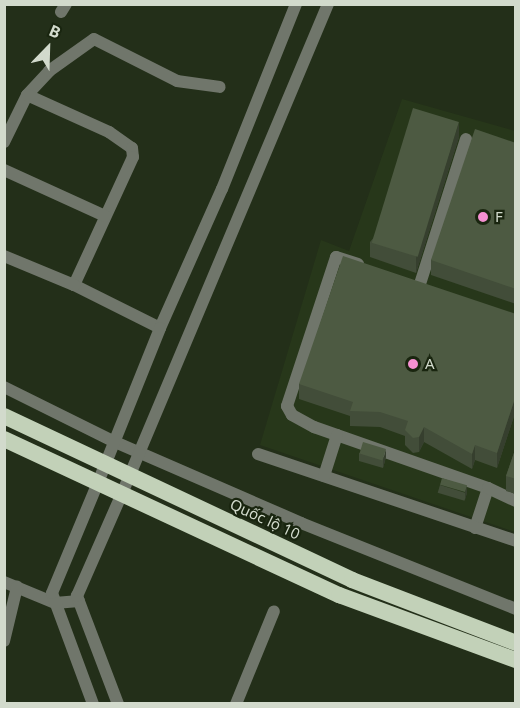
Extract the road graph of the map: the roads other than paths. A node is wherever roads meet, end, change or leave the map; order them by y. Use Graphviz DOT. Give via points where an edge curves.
graph roads {
  1 [pos="296,4"];
  2 [pos="328,4"];
  3 [pos="220,87"];
  4 [pos="27,95"];
  5 [pos="466,139"];
  6 [pos="4,142"];
  7 [pos="4,170"];
  8 [pos="105,216"];
  9 [pos="4,256"];
  10 [pos="368,267"];
  11 [pos="420,284"];
  12 [pos="74,285"];
  13 [pos="160,328"];
  14 [pos="4,387"];
  15 [pos="4,416"];
  16 [pos="337,435"];
  17 [pos="4,439"];
  18 [pos="115,442"];
  19 [pos="139,452"];
  20 [pos="258,454"];
  21 [pos="105,465"];
  22 [pos="129,476"];
  23 [pos="324,476"];
  24 [pos="97,485"];
  25 [pos="488,488"];
  26 [pos="121,496"];
  27 [pos="516,501"];
  28 [pos="475,528"];
  29 [pos="516,541"];
  30 [pos="4,582"];
  31 [pos="17,587"];
  32 [pos="79,601"];
  33 [pos="55,603"];
  34 [pos="516,609"];
  35 [pos="274,611"];
  36 [pos="4,641"];
  37 [pos="516,643"];
  38 [pos="516,660"];
  39 [pos="93,704"];
  40 [pos="118,704"];
  41 [pos="236,704"];
  1 -- 13 [label="street" via="222,189"];
  2 -- 19 [label="street"];
  3 -- 4 [label="street" via="177,81 94,39 49,71"];
  4 -- 6 [label="street"];
  4 -- 8 [label="street" via="109,132 132,148 133,157"];
  5 -- 11 [label="street"];
  7 -- 8 [label="street"];
  8 -- 12 [label="street"];
  9 -- 12 [label="street"];
  10 -- 16 [label="street" via="336,257 287,406 292,415"];
  12 -- 13 [label="street"];
  13 -- 18 [label="street"];
  14 -- 18 [label="street"];
  15 -- 21 [label="highway, Quốc lộ 10"];
  16 -- 23 [label="street"];
  16 -- 25 [label="street"];
  17 -- 24 [label="highway"];
  18 -- 19 [label="street"];
  18 -- 21 [label="street"];
  19 -- 22 [label="street"];
  19 -- 34 [label="street" via="301,523"];
  20 -- 23 [label="street"];
  21 -- 22 [label="highway, Quốc lộ 10"];
  21 -- 24 [label="street"];
  22 -- 26 [label="street"];
  22 -- 37 [label="highway, Quốc lộ 10" via="352,580"];
  23 -- 28 [label="street"];
  24 -- 26 [label="highway"];
  24 -- 33 [label="street" via="52,593"];
  25 -- 27 [label="street"];
  25 -- 28 [label="street"];
  26 -- 32 [label="street"];
  26 -- 38 [label="highway" via="339,594"];
  28 -- 29 [label="street"];
  30 -- 31 [label="street"];
  31 -- 33 [label="street"];
  31 -- 36 [label="street"];
  32 -- 33 [label="street"];
  32 -- 40 [label="street"];
  33 -- 39 [label="street"];
  35 -- 41 [label="street"];
}
